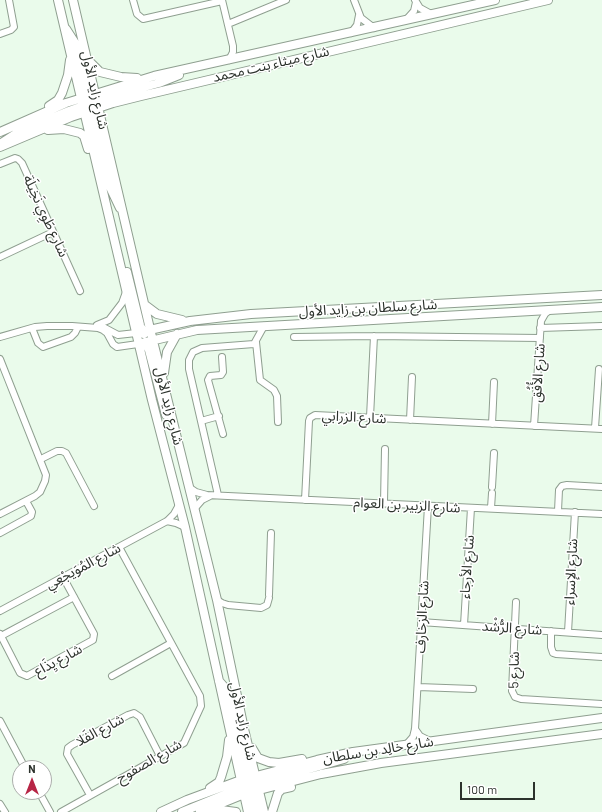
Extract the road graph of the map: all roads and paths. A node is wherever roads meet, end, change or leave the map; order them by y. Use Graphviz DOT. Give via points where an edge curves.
graph roads {
  1 [pos="9,0"];
  2 [pos="58,0"];
  3 [pos="73,0"];
  4 [pos="133,0"];
  5 [pos="222,0"];
  6 [pos="286,0"];
  7 [pos="354,0"];
  8 [pos="495,0"];
  9 [pos="548,0"];
  10 [pos="415,1"];
  11 [pos="359,15"];
  12 [pos="432,15"];
  13 [pos="405,21"];
  14 [pos="228,24"];
  15 [pos="64,27"];
  16 [pos="374,28"];
  17 [pos="351,33"];
  18 [pos="0,34"];
  19 [pos="233,46"];
  20 [pos="71,54"];
  21 [pos="245,57"];
  22 [pos="88,59"];
  23 [pos="228,60"];
  24 [pos="188,69"];
  25 [pos="154,76"];
  26 [pos="90,103"];
  27 [pos="33,116"];
  28 [pos="0,132"];
  29 [pos="37,132"];
  30 [pos="0,146"];
  31 [pos="96,161"];
  32 [pos="0,164"];
  33 [pos="53,232"];
  34 [pos="115,242"];
  35 [pos="0,257"];
  36 [pos="80,291"];
  37 [pos="126,292"];
  38 [pos="602,295"];
  39 [pos="509,301"];
  40 [pos="145,305"];
  41 [pos="602,307"];
  42 [pos="550,310"];
  43 [pos="530,311"];
  44 [pos="463,315"];
  45 [pos="190,321"];
  46 [pos="541,321"];
  47 [pos="96,325"];
  48 [pos="264,326"];
  49 [pos="602,326"];
  50 [pos="78,327"];
  51 [pos="245,327"];
  52 [pos="32,328"];
  53 [pos="540,328"];
  54 [pos="143,331"];
  55 [pos="177,334"];
  56 [pos="374,336"];
  57 [pos="0,337"];
  58 [pos="294,337"];
  59 [pos="540,338"];
  60 [pos="154,340"];
  61 [pos="256,340"];
  62 [pos="138,345"];
  63 [pos="222,357"];
  64 [pos="0,359"];
  65 [pos="599,369"];
  66 [pos="412,377"];
  67 [pos="163,382"];
  68 [pos="494,382"];
  69 [pos="219,416"];
  70 [pos="370,417"];
  71 [pos="410,420"];
  72 [pos="201,421"];
  73 [pos="278,422"];
  74 [pos="492,424"];
  75 [pos="534,426"];
  76 [pos="595,428"];
  77 [pos="602,429"];
  78 [pos="176,433"];
  79 [pos="223,434"];
  80 [pos="385,449"];
  81 [pos="494,452"];
  82 [pos="41,459"];
  83 [pos="602,487"];
  84 [pos="190,488"];
  85 [pos="214,495"];
  86 [pos="305,500"];
  87 [pos="26,501"];
  88 [pos="384,503"];
  89 [pos="179,504"];
  90 [pos="94,506"];
  91 [pos="428,506"];
  92 [pos="195,508"];
  93 [pos="471,508"];
  94 [pos="491,508"];
  95 [pos="558,511"];
  96 [pos="575,512"];
  97 [pos="0,514"];
  98 [pos="602,514"];
  99 [pos="167,521"];
  100 [pos="185,527"];
  101 [pos="0,533"];
  102 [pos="271,533"];
  103 [pos="119,547"];
  104 [pos="63,577"];
  105 [pos="74,597"];
  106 [pos="218,600"];
  107 [pos="516,602"];
  108 [pos="232,606"];
  109 [pos="0,611"];
  110 [pos="221,617"];
  111 [pos="421,622"];
  112 [pos="464,625"];
  113 [pos="515,629"];
  114 [pos="551,631"];
  115 [pos="568,632"];
  116 [pos="602,634"];
  117 [pos="0,635"];
  118 [pos="171,643"];
  119 [pos="602,658"];
  120 [pos="112,676"];
  121 [pos="218,679"];
  122 [pos="418,687"];
  123 [pos="473,689"];
  124 [pos="602,704"];
  125 [pos="602,718"];
  126 [pos="0,722"];
  127 [pos="244,729"];
  128 [pos="415,729"];
  129 [pos="2,732"];
  130 [pos="230,733"];
  131 [pos="602,734"];
  132 [pos="431,742"];
  133 [pos="404,746"];
  134 [pos="353,752"];
  135 [pos="160,756"];
  136 [pos="20,760"];
  137 [pos="317,760"];
  138 [pos="320,774"];
  139 [pos="250,785"];
  140 [pos="90,795"];
  141 [pos="43,800"];
  142 [pos="187,800"];
  143 [pos="0,804"];
  144 [pos="4,812"];
  145 [pos="50,812"];
  146 [pos="61,812"];
  147 [pos="161,812"];
  148 [pos="182,812"];
  149 [pos="200,812"];
  150 [pos="214,812"];
  151 [pos="236,812"];
  152 [pos="248,812"];
  153 [pos="256,812"];
  154 [pos="264,812"];
  155 [pos="272,812"];
  1 -- 18 [label="street" via="14,27"];
  2 -- 15 [label="main road, شارع زايد الأول"];
  3 -- 22 [label="main road, شارع زايد الأول"];
  4 -- 5 [label="street" via="137,14 143,19"];
  5 -- 14 [label="street"];
  6 -- 14 [label="street"];
  7 -- 11 [label="street"];
  8 -- 12 [label="main road, شارع ميثاء بنت محمد"];
  9 -- 26 [label="main road, شارع ميثاء بنت محمد" via="141,96"];
  10 -- 12 [label="street"];
  10 -- 13 [label="street" via="414,11"];
  11 -- 16 [label="street"];
  11 -- 17 [label="street" via="357,25"];
  12 -- 13 [label="main road, شارع ميثاء بنت محمد"];
  13 -- 16 [label="main road, شارع ميثاء بنت محمد"];
  14 -- 19 [label="street"];
  15 -- 20 [label="main road, شارع زايد الأول"];
  15 -- 26 [label="main road" via="76,43"];
  16 -- 17 [label="main road, شارع ميثاء بنت محمد"];
  17 -- 21 [label="main road, شارع ميثاء بنت محمد"];
  19 -- 21 [label="street"];
  19 -- 23 [label="street" via="232,55"];
  20 -- 26 [label="main road, شارع زايد الأول"];
  20 -- 27 [label="main road" via="68,75 60,98"];
  21 -- 23 [label="main road, شارع ميثاء بنت محمد"];
  22 -- 25 [label="main road" via="98,70 118,77"];
  22 -- 26 [label="main road, شارع زايد الأول"];
  23 -- 24 [label="main road, شارع ميثاء بنت محمد"];
  24 -- 25 [label="main road, شارع ميثاء بنت محمد"];
  24 -- 26 [label="main road" via="159,83"];
  25 -- 26 [label="main road, شارع ميثاء بنت محمد"];
  26 -- 27 [label="main road, شارع ميثاء بنت محمد"];
  26 -- 29 [label="main road, شارع ميثاء بنت محمد"];
  26 -- 30 [label="main road" via="20,131 4,140"];
  26 -- 31 [label="main road, شارع زايد الأول"];
  26 -- 40 [label="main road, شارع زايد الأول" via="124,215"];
  27 -- 28 [label="main road, شارع ميثاء بنت محمد"];
  29 -- 30 [label="main road, شارع ميثاء بنت محمد"];
  29 -- 31 [label="main road" via="64,129 82,134 90,154"];
  31 -- 34 [label="main road, شارع زايد الأول"];
  32 -- 33 [label="street, شارع طَوِي نَخِيلَة" via="15,158 20,160"];
  33 -- 35 [label="street"];
  33 -- 36 [label="street, شارع طَوِي نَخِيلَة"];
  34 -- 37 [label="main road, شارع زايد الأول"];
  34 -- 54 [label="main road" via="124,260"];
  37 -- 47 [label="street" via="109,320"];
  37 -- 54 [label="main road, شارع زايد الأول"];
  38 -- 39 [label="main road, شارع سلطان بن زايد الأول"];
  39 -- 44 [label="main road" via="491,306 466,307"];
  39 -- 45 [label="main road, شارع سلطان بن زايد الأول" via="262,314"];
  40 -- 45 [label="main road" via="162,316"];
  40 -- 54 [label="main road, شارع زايد الأول"];
  41 -- 42 [label="main road, شارع سلطان بن زايد الأول"];
  42 -- 43 [label="main road, شارع سلطان بن زايد الأول"];
  42 -- 46 [label="street"];
  43 -- 44 [label="main road, شارع سلطان بن زايد الأول"];
  43 -- 46 [label="street"];
  44 -- 48 [label="main road, شارع سلطان بن زايد الأول"];
  45 -- 54 [label="main road, شارع سلطان بن زايد الأول"];
  46 -- 53 [label="street, شارع الأُفُق"];
  47 -- 50 [label="street"];
  47 -- 54 [label="street" via="118,335"];
  48 -- 51 [label="main road, شارع سلطان بن زايد الأول"];
  48 -- 61 [label="street"];
  49 -- 53 [label="street"];
  50 -- 52 [label="street"];
  50 -- 52 [label="street" via="71,337 43,347 38,343"];
  50 -- 62 [label="street" via="103,330 117,347"];
  51 -- 55 [label="main road, شارع سلطان بن زايد الأول"];
  51 -- 61 [label="street" via="253,333"];
  52 -- 57 [label="street"];
  53 -- 59 [label="street, شارع الأُفُق"];
  54 -- 60 [label="main road"];
  54 -- 62 [label="main road, شارع زايد الأول"];
  55 -- 60 [label="main road, شارع سلطان بن زايد الأول"];
  55 -- 67 [label="main road" via="167,352"];
  56 -- 58 [label="street"];
  56 -- 59 [label="street"];
  56 -- 70 [label="street"];
  59 -- 75 [label="street, شارع الأُفُق"];
  60 -- 62 [label="main road, شارع سلطان بن زايد الأول"];
  60 -- 67 [label="main road, شارع زايد الأول"];
  61 -- 72 [label="street" via="252,345 202,348 191,356 188,365"];
  61 -- 73 [label="street" via="260,380 274,390 277,396"];
  62 -- 78 [label="main road" via="148,346 167,419"];
  62 -- 89 [label="main road, شارع زايد الأول"];
  63 -- 69 [label="street" via="223,372 221,375 210,376 208,380"];
  64 -- 82 [label="street"];
  65 -- 76 [label="street"];
  66 -- 71 [label="street"];
  67 -- 78 [label="main road, شارع زايد الأول"];
  68 -- 74 [label="street"];
  69 -- 72 [label="street"];
  69 -- 79 [label="street"];
  70 -- 71 [label="street, شارع الزرابي"];
  70 -- 86 [label="street, شارع الزرابي" via="318,415 310,418"];
  71 -- 74 [label="street, شارع الزرابي"];
  72 -- 85 [label="street"];
  74 -- 75 [label="street, شارع الزرابي"];
  75 -- 76 [label="street, شارع الزرابي"];
  76 -- 77 [label="street, شارع الزرابي"];
  78 -- 84 [label="main road, شارع زايد الأول"];
  80 -- 88 [label="street"];
  81 -- 94 [label="street"];
  82 -- 87 [label="street" via="46,475 45,481 40,492"];
  82 -- 90 [label="street" via="56,451 66,453"];
  83 -- 95 [label="street" via="562,486 559,490"];
  84 -- 85 [label="street, شارع الزبير بن العوام"];
  84 -- 92 [label="main road, شارع زايد الأول"];
  85 -- 86 [label="street, شارع الزبير بن العوام"];
  85 -- 92 [label="street" via="202,500"];
  86 -- 88 [label="street, شارع الزبير بن العوام"];
  87 -- 97 [label="street"];
  87 -- 101 [label="street" via="32,512 30,518"];
  88 -- 91 [label="street, شارع الزبير بن العوام"];
  89 -- 99 [label="street, شارع المُوَيجْعِي"];
  89 -- 100 [label="main road, شارع زايد الأول"];
  91 -- 93 [label="street, شارع الزبير بن العوام"];
  91 -- 111 [label="street, شارع الزخارف"];
  92 -- 106 [label="main road, شارع زايد الأول"];
  93 -- 94 [label="street, شارع الزبير بن العوام"];
  93 -- 112 [label="street, شارع الأرجاء"];
  94 -- 95 [label="street, شارع الزبير بن العوام"];
  95 -- 96 [label="street, شارع الزبير بن العوام"];
  96 -- 98 [label="street, شارع الزبير بن العوام"];
  96 -- 115 [label="street, شارع الإسراء"];
  99 -- 100 [label="street"];
  99 -- 103 [label="street, شارع المُوَيجْعِي"];
  100 -- 121 [label="main road, شارع زايد الأول"];
  102 -- 108 [label="street" via="269,597 266,606"];
  103 -- 104 [label="street, شارع المُوَيجْعِي"];
  103 -- 118 [label="street, شارع الصفوح"];
  104 -- 105 [label="street, شارع يِذَاع"];
  104 -- 109 [label="street, شارع المُوَيجْعِي"];
  105 -- 117 [label="street"];
  105 -- 117 [label="street, شارع يِذَاع" via="94,634 94,639 29,675 24,676 20,673"];
  106 -- 108 [label="street" via="222,604"];
  106 -- 110 [label="main road, شارع زايد الأول"];
  107 -- 113 [label="street, شارع 5"];
  108 -- 110 [label="street" via="226,609"];
  110 -- 127 [label="main road, شارع زايد الأول"];
  111 -- 112 [label="street, شارع الرُّشْد"];
  111 -- 122 [label="street, شارع الزخارف"];
  112 -- 113 [label="street, شارع الرُّشْد"];
  113 -- 114 [label="street, شارع الرُّشْد"];
  113 -- 124 [label="street, شارع 5" via="512,691 515,697"];
  114 -- 115 [label="street, شارع الرُّشْد"];
  114 -- 119 [label="street" via="551,650 556,654"];
  115 -- 116 [label="street, شارع الرُّشْد"];
  118 -- 120 [label="street"];
  118 -- 135 [label="street, شارع الصفوح" via="200,696 201,706 184,743"];
  121 -- 130 [label="main road, شارع زايد الأول"];
  121 -- 139 [label="main road" via="228,694"];
  122 -- 123 [label="street"];
  122 -- 128 [label="street, شارع الزخارف"];
  125 -- 132 [label="main road, شارع خالِد بن سلطان"];
  126 -- 129 [label="street"];
  127 -- 137 [label="main road" via="254,753 261,759 276,763 297,759"];
  127 -- 139 [label="main road, شارع زايد الأول"];
  128 -- 132 [label="street" via="420,736"];
  128 -- 133 [label="street, شارع الزخارف" via="411,740"];
  129 -- 136 [label="street"];
  130 -- 139 [label="main road, شارع زايد الأول"];
  130 -- 142 [label="main road" via="227,757 220,779 216,784"];
  131 -- 138 [label="main road, شارع خالِد بن سلطان" via="396,761"];
  132 -- 133 [label="main road, شارع خالِد بن سلطان"];
  133 -- 134 [label="main road, شارع خالِد بن سلطان"];
  134 -- 137 [label="main road, شارع خالِد بن سلطان"];
  134 -- 139 [label="main road" via="336,762"];
  135 -- 140 [label="street, شارع الصفوح"];
  135 -- 140 [label="street, شارع الفَلا" via="140,717 134,713 69,746 68,756"];
  137 -- 139 [label="main road, شارع خالِد بن سلطان"];
  138 -- 139 [label="main road, شارع خالِد بن سلطان"];
  138 -- 155 [label="main road" via="307,782 280,791"];
  139 -- 142 [label="main road, شارع خالِد بن سلطان"];
  139 -- 148 [label="main road"];
  139 -- 149 [label="main road, شارع خالِد بن سلطان"];
  139 -- 152 [label="main road, شارع زايد الأول"];
  139 -- 153 [label="main road"];
  139 -- 154 [label="main road, شارع زايد الأول"];
  140 -- 146 [label="street, شارع الصفوح"];
  141 -- 145 [label="street"];
  142 -- 147 [label="main road, شارع خالِد بن سلطان"];
  143 -- 144 [label="street"];
  150 -- 151 [label="main road"];
}
